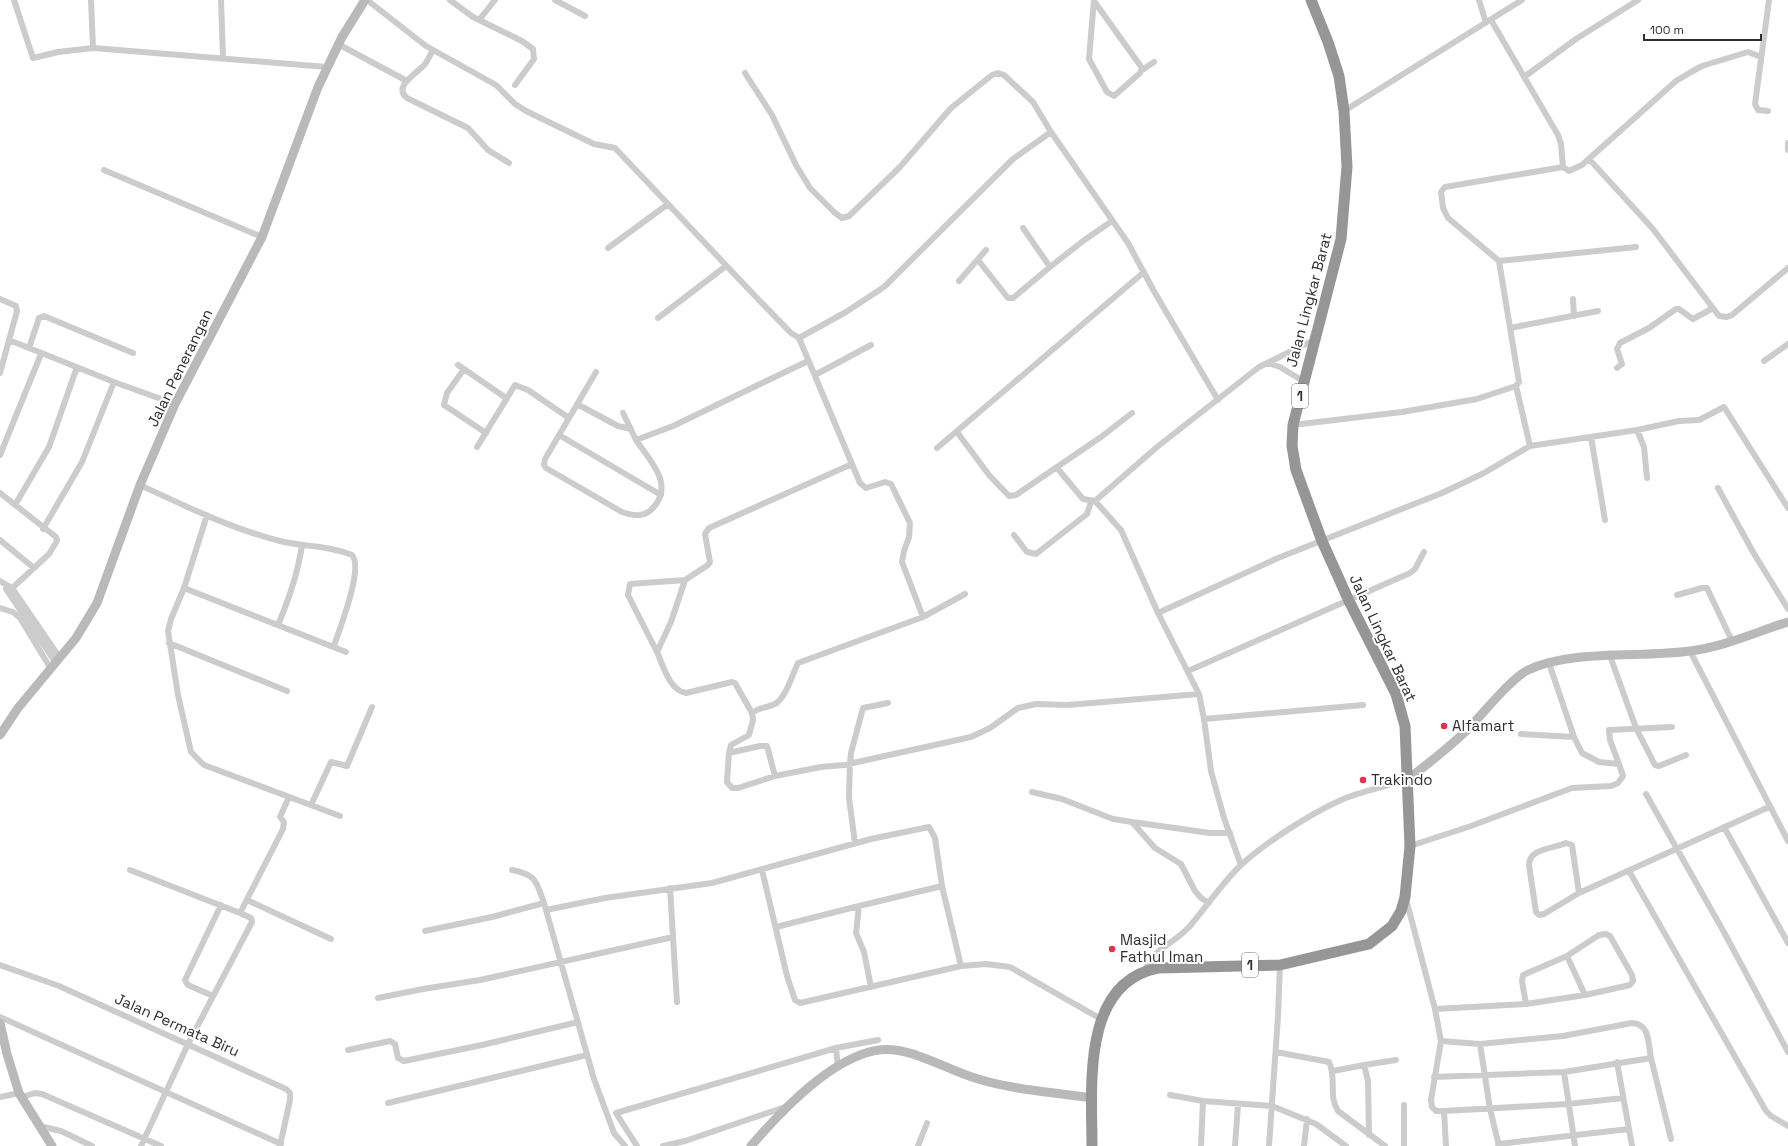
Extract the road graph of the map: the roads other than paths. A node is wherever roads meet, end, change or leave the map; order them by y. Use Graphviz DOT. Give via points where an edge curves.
graph roads {
  1 [pos="14,0"];
  2 [pos="91,0"];
  3 [pos="222,0"];
  4 [pos="366,0"];
  5 [pos="450,0"];
  6 [pos="495,0"];
  7 [pos="554,0"];
  8 [pos="1094,0"];
  9 [pos="1311,0"];
  10 [pos="1479,0"];
  11 [pos="1522,0"];
  12 [pos="1638,0"];
  13 [pos="1769,0"];
  14 [pos="585,16"];
  15 [pos="479,20"];
  16 [pos="1489,22"];
  17 [pos="338,44"];
  18 [pos="93,48"];
  19 [pos="433,50"];
  20 [pos="1761,57"];
  21 [pos="223,58"];
  22 [pos="1154,62"];
  23 [pos="327,67"];
  24 [pos="1142,70"];
  25 [pos="745,73"];
  26 [pos="1524,77"];
  27 [pos="407,81"];
  28 [pos="515,85"];
  29 [pos="1344,111"];
  30 [pos="1768,111"];
  31 [pos="1050,132"];
  32 [pos="1788,143"];
  33 [pos="1788,150"];
  34 [pos="1589,159"];
  35 [pos="509,163"];
  36 [pos="1563,167"];
  37 [pos="104,170"];
  38 [pos="668,204"];
  39 [pos="1112,221"];
  40 [pos="1023,228"];
  41 [pos="262,237"];
  42 [pos="1636,247"];
  43 [pos="608,248"];
  44 [pos="986,250"];
  45 [pos="978,260"];
  46 [pos="1499,261"];
  47 [pos="726,266"];
  48 [pos="1050,267"];
  49 [pos="1788,268"];
  50 [pos="1144,272"];
  51 [pos="959,281"];
  52 [pos="0,299"];
  53 [pos="1573,300"];
  54 [pos="1713,308"];
  55 [pos="1598,311"];
  56 [pos="1574,316"];
  57 [pos="658,318"];
  58 [pos="1510,328"];
  59 [pos="799,338"];
  60 [pos="9,340"];
  61 [pos="1314,340"];
  62 [pos="1788,344"];
  63 [pos="871,345"];
  64 [pos="29,348"];
  65 [pos="133,353"];
  66 [pos="41,354"];
  67 [pos="808,361"];
  68 [pos="1764,361"];
  69 [pos="1268,363"];
  70 [pos="458,365"];
  71 [pos="77,367"];
  72 [pos="1617,368"];
  73 [pos="464,369"];
  74 [pos="596,372"];
  75 [pos="0,373"];
  76 [pos="815,375"];
  77 [pos="1304,381"];
  78 [pos="114,382"];
  79 [pos="1516,386"];
  80 [pos="506,398"];
  81 [pos="1218,400"];
  82 [pos="175,404"];
  83 [pos="577,404"];
  84 [pos="623,413"];
  85 [pos="1132,413"];
  86 [pos="569,418"];
  87 [pos="1293,424"];
  88 [pos="631,429"];
  89 [pos="1637,430"];
  90 [pos="957,432"];
  91 [pos="486,433"];
  92 [pos="560,435"];
  93 [pos="1591,437"];
  94 [pos="636,440"];
  95 [pos="1530,446"];
  96 [pos="477,447"];
  97 [pos="938,448"];
  98 [pos="0,455"];
  99 [pos="852,464"];
  100 [pos="1057,468"];
  101 [pos="1647,478"];
  102 [pos="140,485"];
  103 [pos="1718,488"];
  104 [pos="0,493"];
  105 [pos="661,495"];
  106 [pos="1093,502"];
  107 [pos="15,505"];
  108 [pos="1788,508"];
  109 [pos="207,515"];
  110 [pos="1605,520"];
  111 [pos="43,529"];
  112 [pos="1014,535"];
  113 [pos="0,540"];
  114 [pos="1322,542"];
  115 [pos="302,545"];
  116 [pos="1424,552"];
  117 [pos="34,568"];
  118 [pos="685,580"];
  119 [pos="1,582"];
  120 [pos="184,588"];
  121 [pos="10,590"];
  122 [pos="965,594"];
  123 [pos="1676,595"];
  124 [pos="1349,601"];
  125 [pos="0,608"];
  126 [pos="1788,609"];
  127 [pos="1158,613"];
  128 [pos="923,617"];
  129 [pos="1788,622"];
  130 [pos="278,625"];
  131 [pos="1732,641"];
  132 [pos="169,642"];
  133 [pos="334,646"];
  134 [pos="346,652"];
  135 [pos="657,652"];
  136 [pos="1690,652"];
  137 [pos="1610,656"];
  138 [pos="56,663"];
  139 [pos="1549,663"];
  140 [pos="1188,671"];
  141 [pos="287,691"];
  142 [pos="1198,694"];
  143 [pos="888,703"];
  144 [pos="1363,705"];
  145 [pos="372,707"];
  146 [pos="752,713"];
  147 [pos="1204,719"];
  148 [pos="1672,727"];
  149 [pos="1636,728"];
  150 [pos="1521,734"];
  151 [pos="0,735"];
  152 [pos="1574,737"];
  153 [pos="729,753"];
  154 [pos="1686,755"];
  155 [pos="850,763"];
  156 [pos="1619,764"];
  157 [pos="775,776"];
  158 [pos="1408,779"];
  159 [pos="1032,792"];
  160 [pos="1646,794"];
  161 [pos="289,797"];
  162 [pos="311,805"];
  163 [pos="1770,807"];
  164 [pos="340,816"];
  165 [pos="1132,822"];
  166 [pos="1724,827"];
  167 [pos="1230,833"];
  168 [pos="1788,841"];
  169 [pos="855,843"];
  170 [pos="1410,846"];
  171 [pos="1678,849"];
  172 [pos="1241,865"];
  173 [pos="130,870"];
  174 [pos="512,870"];
  175 [pos="762,870"];
  176 [pos="1629,871"];
  177 [pos="942,886"];
  178 [pos="670,888"];
  179 [pos="1579,893"];
  180 [pos="1405,897"];
  181 [pos="247,900"];
  182 [pos="544,902"];
  183 [pos="1210,903"];
  184 [pos="221,905"];
  185 [pos="859,906"];
  186 [pos="546,910"];
  187 [pos="240,913"];
  188 [pos="776,927"];
  189 [pos="426,931"];
  190 [pos="673,936"];
  191 [pos="331,939"];
  192 [pos="1788,943"];
  193 [pos="1567,956"];
  194 [pos="562,963"];
  195 [pos="0,965"];
  196 [pos="1280,965"];
  197 [pos="961,966"];
  198 [pos="1145,970"];
  199 [pos="871,987"];
  200 [pos="1585,995"];
  201 [pos="213,996"];
  202 [pos="378,998"];
  203 [pos="677,1002"];
  204 [pos="1526,1004"];
  205 [pos="1435,1009"];
  206 [pos="0,1017"];
  207 [pos="1101,1019"];
  208 [pos="578,1022"];
  209 [pos="0,1024"];
  210 [pos="878,1040"];
  211 [pos="1441,1041"];
  212 [pos="188,1044"];
  213 [pos="1480,1044"];
  214 [pos="836,1048"];
  215 [pos="348,1050"];
  216 [pos="1276,1052"];
  217 [pos="1788,1052"];
  218 [pos="587,1056"];
  219 [pos="1651,1058"];
  220 [pos="1396,1060"];
  221 [pos="1617,1062"];
  222 [pos="1364,1066"];
  223 [pos="838,1067"];
  224 [pos="1333,1071"];
  225 [pos="1564,1072"];
  226 [pos="1486,1076"];
  227 [pos="1434,1077"];
  228 [pos="166,1091"];
  229 [pos="20,1095"];
  230 [pos="1170,1095"];
  231 [pos="0,1097"];
  232 [pos="1092,1098"];
  233 [pos="1622,1098"];
  234 [pos="1203,1101"];
  235 [pos="388,1103"];
  236 [pos="1568,1104"];
  237 [pos="1238,1105"];
  238 [pos="1404,1105"];
  239 [pos="787,1106"];
  240 [pos="1272,1106"];
  241 [pos="1490,1109"];
  242 [pos="1444,1111"];
  243 [pos="1307,1119"];
  244 [pos="927,1123"];
  245 [pos="40,1126"];
  246 [pos="1788,1126"];
  247 [pos="1629,1129"];
  248 [pos="1369,1135"];
  249 [pos="1573,1137"];
  250 [pos="144,1138"];
  251 [pos="1671,1139"];
  252 [pos="280,1145"];
  253 [pos="1498,1145"];
  254 [pos="52,1146"];
  255 [pos="92,1146"];
  256 [pos="141,1146"];
  257 [pos="161,1146"];
  258 [pos="625,1146"];
  259 [pos="637,1146"];
  260 [pos="663,1146"];
  261 [pos="750,1146"];
  262 [pos="918,1146"];
  263 [pos="1092,1146"];
  264 [pos="1201,1146"];
  265 [pos="1235,1146"];
  266 [pos="1269,1146"];
  267 [pos="1304,1146"];
  268 [pos="1346,1146"];
  269 [pos="1385,1146"];
  270 [pos="1404,1146"];
  271 [pos="1446,1146"];
  272 [pos="1574,1146"];
  273 [pos="1632,1146"];
  1 -- 18 [label="street" via="33,58"];
  2 -- 18 [label="street"];
  3 -- 21 [label="street"];
  4 -- 17 [label="street, Jalan Penerangan"];
  4 -- 19 [label="street"];
  5 -- 15 [label="street"];
  6 -- 15 [label="street"];
  7 -- 14 [label="street"];
  8 -- 24 [label="street" via="1139,62"];
  8 -- 24 [label="street" via="1089,59 1107,92 1114,96"];
  9 -- 29 [label="highway, Jalan Lingkar Barat / 1" via="1334,59"];
  10 -- 16 [label="street"];
  11 -- 16 [label="street"];
  12 -- 26 [label="street" via="1576,39"];
  13 -- 20 [label="street"];
  15 -- 28 [label="street" via="533,49 534,59"];
  16 -- 26 [label="street"];
  16 -- 29 [label="street"];
  17 -- 23 [label="street, Jalan Penerangan"];
  17 -- 27 [label="street"];
  18 -- 21 [label="street"];
  19 -- 27 [label="street" via="424,65"];
  19 -- 38 [label="street" via="486,79 526,111 588,141 615,148"];
  20 -- 30 [label="street" via="1755,107 1761,111"];
  20 -- 34 [label="street" via="1748,52 1698,68 1676,82"];
  21 -- 23 [label="street"];
  22 -- 24 [label="street"];
  23 -- 41 [label="street, Jalan Penerangan"];
  25 -- 31 [label="street" via="772,115 810,188 842,218 849,216 899,168 951,108 992,75 1004,75 1033,102"];
  26 -- 36 [label="street" via="1559,138"];
  27 -- 35 [label="street" via="402,89 407,98 471,130 488,150"];
  29 -- 61 [label="highway, Jalan Lingkar Barat / 1" via="1347,155 1342,239"];
  31 -- 39 [label="street"];
  31 -- 59 [label="street" via="1013,159 884,287"];
  32 -- 33 [label="street"];
  34 -- 36 [label="street" via="1571,171"];
  34 -- 54 [label="street" via="1653,229"];
  36 -- 46 [label="street" via="1442,188 1448,218"];
  37 -- 41 [label="street"];
  38 -- 43 [label="street"];
  38 -- 47 [label="street"];
  39 -- 48 [label="street"];
  39 -- 50 [label="street"];
  40 -- 48 [label="street"];
  41 -- 82 [label="street, Jalan Penerangan"];
  42 -- 46 [label="street"];
  44 -- 45 [label="street"];
  45 -- 48 [label="street" via="1008,298 1014,298"];
  45 -- 51 [label="street"];
  46 -- 58 [label="street"];
  47 -- 57 [label="street"];
  47 -- 59 [label="street" via="791,333"];
  49 -- 54 [label="street" via="1732,315 1721,317"];
  50 -- 81 [label="street"];
  50 -- 90 [label="street"];
  52 -- 60 [label="street" via="16,306"];
  53 -- 56 [label="street"];
  54 -- 72 [label="street" via="1693,319 1676,309 1649,328 1620,343 1617,350 1622,364"];
  55 -- 56 [label="street"];
  56 -- 58 [label="street"];
  58 -- 79 [label="street" via="1519,382"];
  59 -- 67 [label="street"];
  60 -- 64 [label="street"];
  60 -- 75 [label="street"];
  61 -- 69 [label="street"];
  61 -- 77 [label="highway, Jalan Lingkar Barat / 1"];
  62 -- 68 [label="street"];
  63 -- 76 [label="street"];
  64 -- 65 [label="street" via="39,318 44,316"];
  64 -- 66 [label="street"];
  66 -- 71 [label="street"];
  66 -- 98 [label="street"];
  67 -- 76 [label="street"];
  67 -- 94 [label="street" via="673,426"];
  69 -- 77 [label="street"];
  69 -- 81 [label="street"];
  70 -- 73 [label="street"];
  71 -- 78 [label="street"];
  71 -- 107 [label="street" via="49,446"];
  73 -- 80 [label="street"];
  73 -- 91 [label="street" via="447,394 444,405"];
  74 -- 83 [label="street"];
  76 -- 99 [label="street"];
  77 -- 87 [label="highway, Jalan Lingkar Barat / 1"];
  78 -- 82 [label="street"];
  78 -- 111 [label="street" via="82,462"];
  79 -- 87 [label="street" via="1477,399 1402,412"];
  79 -- 95 [label="street"];
  80 -- 86 [label="street" via="515,385 519,385"];
  80 -- 91 [label="street"];
  81 -- 106 [label="street" via="1157,447"];
  82 -- 102 [label="street, Jalan Penerangan"];
  83 -- 86 [label="street"];
  83 -- 88 [label="street" via="618,426"];
  84 -- 88 [label="street"];
  85 -- 100 [label="street"];
  86 -- 92 [label="street"];
  87 -- 114 [label="highway, Jalan Lingkar Barat / 1" via="1292,446 1296,470"];
  88 -- 94 [label="street"];
  89 -- 93 [label="street"];
  89 -- 101 [label="street" via="1643,444"];
  89 -- 108 [label="street" via="1679,421 1699,420 1724,407"];
  90 -- 97 [label="street"];
  90 -- 100 [label="street" via="989,475 1010,496 1016,496"];
  91 -- 96 [label="street"];
  92 -- 105 [label="street"];
  92 -- 105 [label="street" via="545,458 546,468 632,516 649,512"];
  93 -- 95 [label="street"];
  93 -- 110 [label="street"];
  94 -- 105 [label="street" via="661,480"];
  95 -- 114 [label="street" via="1442,494"];
  99 -- 118 [label="street" via="709,528 705,534 710,562"];
  99 -- 128 [label="street" via="863,486 869,488 885,482 891,484 910,523 902,562"];
  100 -- 106 [label="street" via="1082,498"];
  102 -- 109 [label="street"];
  102 -- 138 [label="street, Jalan Penerangan" via="97,603 76,638"];
  103 -- 126 [label="street"];
  104 -- 107 [label="street"];
  106 -- 112 [label="street" via="1087,514 1036,554 1031,555 1027,552"];
  106 -- 127 [label="street" via="1121,530"];
  107 -- 111 [label="street"];
  109 -- 115 [label="street" via="280,541"];
  109 -- 120 [label="street"];
  111 -- 117 [label="street" via="56,537 57,541 49,554"];
  113 -- 117 [label="street"];
  114 -- 124 [label="highway, Jalan Lingkar Barat / 1"];
  114 -- 127 [label="street" via="1278,558"];
  115 -- 130 [label="street" via="290,597"];
  115 -- 133 [label="street" via="314,544 341,551 354,558 353,586"];
  116 -- 124 [label="street" via="1411,572"];
  117 -- 121 [label="street"];
  118 -- 135 [label="street" via="671,622"];
  118 -- 135 [label="street" via="638,582 630,584 628,588 628,595"];
  119 -- 121 [label="street"];
  120 -- 130 [label="street"];
  120 -- 132 [label="street" via="171,619"];
  121 -- 138 [label="street"];
  122 -- 128 [label="street"];
  123 -- 131 [label="street" via="1707,588"];
  124 -- 140 [label="street"];
  124 -- 158 [label="highway, Jalan Lingkar Barat / 1" via="1396,694 1405,726"];
  125 -- 138 [label="street" via="13,612 20,618"];
  127 -- 140 [label="street"];
  128 -- 146 [label="street" via="798,663 780,700 774,705 758,708"];
  129 -- 131 [label="street"];
  130 -- 133 [label="street"];
  131 -- 136 [label="street"];
  132 -- 141 [label="street"];
  132 -- 161 [label="street" via="191,752 204,765"];
  133 -- 134 [label="street"];
  135 -- 146 [label="street" via="676,689 686,693 732,682"];
  136 -- 137 [label="street"];
  136 -- 163 [label="street"];
  137 -- 139 [label="street"];
  137 -- 149 [label="street"];
  138 -- 151 [label="street, Jalan Penerangan" via="18,708"];
  139 -- 152 [label="street"];
  139 -- 158 [label="street" via="1526,671 1518,677 1466,731"];
  140 -- 142 [label="street"];
  142 -- 147 [label="street"];
  142 -- 155 [label="street" via="1068,705 1036,704 1018,708 990,728 971,737"];
  143 -- 155 [label="street" via="863,708"];
  144 -- 147 [label="street"];
  145 -- 162 [label="street" via="347,766 331,762"];
  146 -- 153 [label="street" via="754,720 749,735 731,745"];
  147 -- 167 [label="street" via="1211,771"];
  148 -- 149 [label="street"];
  149 -- 154 [label="street" via="1656,766"];
  149 -- 156 [label="street" via="1614,729 1608,732"];
  150 -- 152 [label="street"];
  152 -- 156 [label="street" via="1584,755 1606,764"];
  153 -- 157 [label="street" via="767,746"];
  153 -- 157 [label="street" via="726,777 732,788"];
  155 -- 157 [label="street"];
  155 -- 169 [label="street" via="849,798"];
  156 -- 170 [label="street" via="1623,776 1615,784 1607,787 1572,788"];
  158 -- 170 [label="highway, Jalan Lingkar Barat / 1"];
  158 -- 172 [label="street" via="1323,809 1283,833"];
  159 -- 165 [label="street" via="1062,799 1113,820"];
  160 -- 171 [label="street"];
  161 -- 162 [label="street"];
  161 -- 181 [label="street" via="280,816 284,822 284,829"];
  162 -- 164 [label="street"];
  163 -- 166 [label="street"];
  163 -- 168 [label="street"];
  165 -- 167 [label="street" via="1210,833"];
  165 -- 183 [label="street" via="1155,848 1181,864 1201,898"];
  166 -- 171 [label="street"];
  166 -- 192 [label="street"];
  167 -- 172 [label="street"];
  169 -- 175 [label="street"];
  169 -- 177 [label="street" via="928,827 935,838"];
  170 -- 180 [label="highway, Jalan Lingkar Barat / 1"];
  171 -- 176 [label="street"];
  171 -- 217 [label="street"];
  172 -- 183 [label="street"];
  173 -- 184 [label="street"];
  174 -- 182 [label="street" via="524,872 535,878"];
  175 -- 178 [label="street" via="712,883"];
  175 -- 188 [label="street"];
  176 -- 179 [label="street"];
  176 -- 246 [label="street" via="1766,1111"];
  177 -- 185 [label="street"];
  177 -- 197 [label="street"];
  178 -- 186 [label="street"];
  178 -- 190 [label="street"];
  179 -- 179 [label="street" via="1570,843 1533,853 1529,858 1536,912 1540,915"];
  180 -- 196 [label="highway, Jalan Lingkar Barat / 1" via="1401,911 1392,926 1369,944"];
  180 -- 205 [label="street"];
  181 -- 187 [label="street"];
  181 -- 191 [label="street"];
  182 -- 186 [label="street"];
  182 -- 189 [label="street" via="492,917"];
  183 -- 198 [label="street" via="1180,936 1158,950"];
  184 -- 187 [label="street"];
  184 -- 201 [label="street" via="185,980 188,985"];
  185 -- 188 [label="street"];
  185 -- 199 [label="street" via="856,933 864,952"];
  186 -- 194 [label="street"];
  187 -- 201 [label="street" via="251,918 252,922"];
  188 -- 199 [label="street" via="795,1000 806,1002"];
  190 -- 194 [label="street"];
  190 -- 203 [label="street"];
  193 -- 200 [label="street"];
  193 -- 200 [label="street" via="1599,935 1606,934 1610,936 1632,975 1633,981 1630,985"];
  193 -- 204 [label="street" via="1523,975"];
  194 -- 202 [label="street"];
  194 -- 208 [label="street"];
  195 -- 212 [label="street, Jalan Permata Biru" via="59,986"];
  196 -- 198 [label="highway, Jalan Lingkar Barat / 1" via="1164,967"];
  196 -- 216 [label="street"];
  197 -- 199 [label="street"];
  197 -- 207 [label="street" via="986,964 1010,967"];
  198 -- 207 [label="highway, Jalan Lingkar Barat / 1" via="1117,990 1108,1002"];
  200 -- 204 [label="street"];
  201 -- 212 [label="street"];
  204 -- 205 [label="street"];
  205 -- 211 [label="street"];
  206 -- 228 [label="street"];
  207 -- 232 [label="highway, Jalan Lingkar Barat / 1" via="1094,1054"];
  208 -- 215 [label="street" via="404,1061 398,1058 395,1044 390,1042"];
  208 -- 218 [label="street"];
  209 -- 229 [label="street"];
  210 -- 214 [label="street"];
  211 -- 213 [label="street"];
  211 -- 227 [label="street"];
  212 -- 228 [label="street"];
  212 -- 252 [label="street, Jalan Permata Biru" via="290,1093"];
  213 -- 219 [label="street" via="1563,1036 1632,1023 1644,1027"];
  213 -- 226 [label="street"];
  214 -- 223 [label="street"];
  214 -- 259 [label="street" via="616,1113"];
  216 -- 224 [label="street" via="1329,1062"];
  216 -- 240 [label="street"];
  218 -- 235 [label="street"];
  218 -- 258 [label="street" via="614,1133"];
  219 -- 221 [label="street"];
  219 -- 251 [label="street"];
  220 -- 222 [label="street"];
  221 -- 225 [label="street"];
  221 -- 233 [label="street"];
  222 -- 224 [label="street"];
  222 -- 248 [label="street" via="1368,1081"];
  223 -- 232 [label="street" via="859,1055 879,1050 894,1050 916,1055 979,1080"];
  223 -- 239 [label="street" via="815,1081"];
  224 -- 248 [label="street" via="1334,1105 1344,1117"];
  225 -- 226 [label="street"];
  225 -- 236 [label="street"];
  226 -- 227 [label="street"];
  226 -- 241 [label="street"];
  227 -- 242 [label="street" via="1430,1100 1432,1107 1436,1111"];
  228 -- 250 [label="street"];
  228 -- 252 [label="street"];
  229 -- 231 [label="street"];
  229 -- 245 [label="street"];
  229 -- 250 [label="street" via="35,1092 42,1094"];
  230 -- 234 [label="street"];
  232 -- 263 [label="highway, Jalan Lingkar Barat / 1"];
  233 -- 236 [label="street"];
  233 -- 247 [label="street"];
  234 -- 237 [label="street"];
  234 -- 264 [label="street"];
  236 -- 241 [label="street"];
  236 -- 249 [label="street"];
  237 -- 240 [label="street"];
  237 -- 265 [label="street"];
  238 -- 270 [label="street"];
  239 -- 260 [label="street" via="685,1142"];
  239 -- 261 [label="street"];
  240 -- 243 [label="street"];
  240 -- 266 [label="street"];
  241 -- 242 [label="street"];
  241 -- 253 [label="street"];
  242 -- 271 [label="street"];
  243 -- 267 [label="street"];
  243 -- 268 [label="street"];
  244 -- 262 [label="street"];
  245 -- 254 [label="street"];
  245 -- 255 [label="street"];
  247 -- 249 [label="street"];
  247 -- 273 [label="street"];
  248 -- 269 [label="street"];
  249 -- 253 [label="street"];
  249 -- 272 [label="street"];
  250 -- 256 [label="street"];
  250 -- 257 [label="street"];
}
